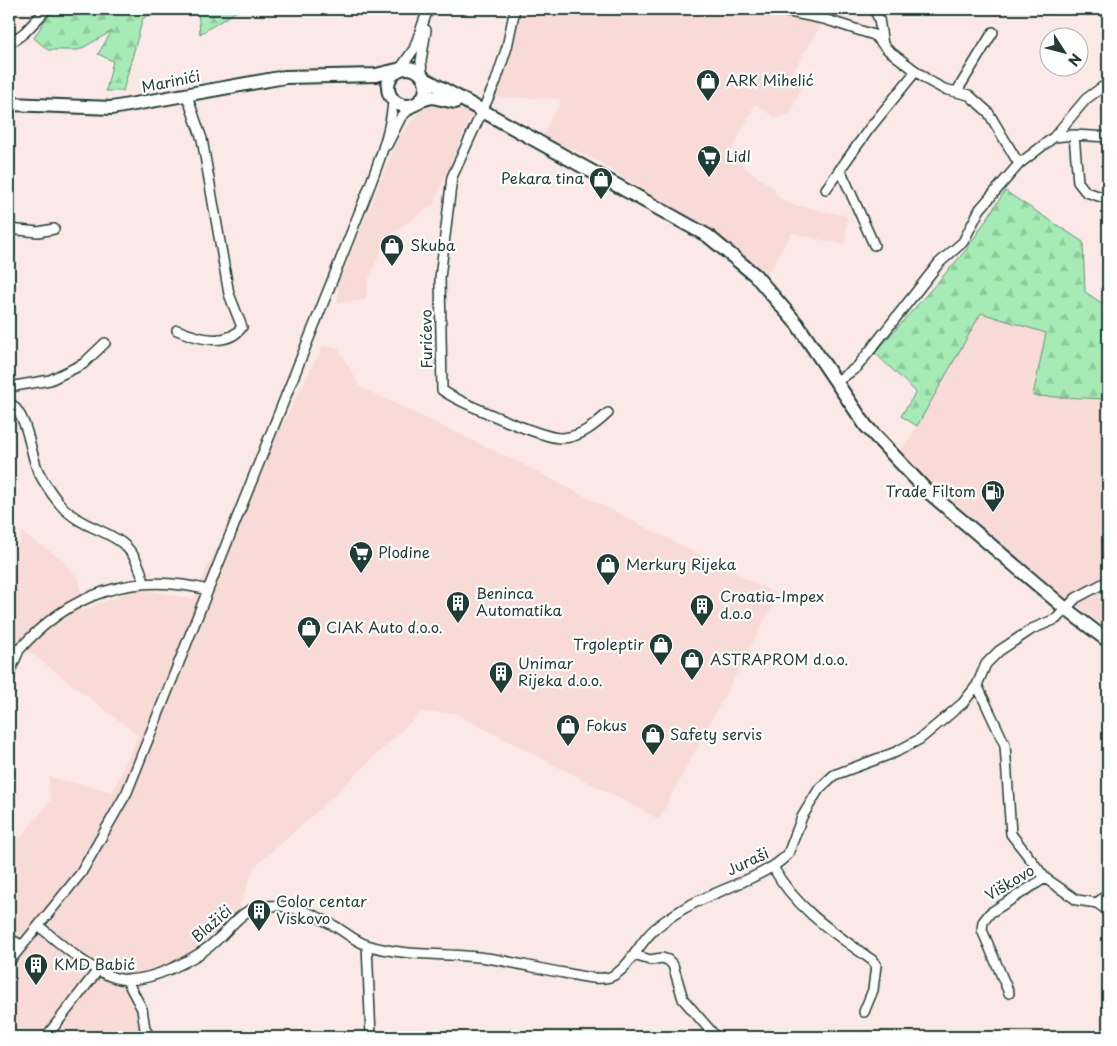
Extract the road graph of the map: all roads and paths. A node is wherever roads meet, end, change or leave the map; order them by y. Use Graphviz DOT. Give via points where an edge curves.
graph roads {
  1 [pos="48,9"];
  2 [pos="429,9"];
  3 [pos="515,9"];
  4 [pos="776,9"];
  5 [pos="874,9"];
  6 [pos="993,32"];
  7 [pos="9,44"];
  8 [pos="883,45"];
  9 [pos="398,70"];
  10 [pos="916,71"];
  11 [pos="338,76"];
  12 [pos="424,77"];
  13 [pos="1108,83"];
  14 [pos="957,91"];
  15 [pos="391,95"];
  16 [pos="186,96"];
  17 [pos="418,102"];
  18 [pos="9,104"];
  19 [pos="477,108"];
  20 [pos="1074,135"];
  21 [pos="1054,137"];
  22 [pos="1108,137"];
  23 [pos="1019,164"];
  24 [pos="375,168"];
  25 [pos="840,169"];
  26 [pos="826,189"];
  27 [pos="1108,198"];
  28 [pos="9,229"];
  29 [pos="54,229"];
  30 [pos="874,245"];
  31 [pos="177,330"];
  32 [pos="106,343"];
  33 [pos="836,382"];
  34 [pos="9,387"];
  35 [pos="9,402"];
  36 [pos="608,413"];
  37 [pos="1108,580"];
  38 [pos="144,582"];
  39 [pos="208,590"];
  40 [pos="1066,610"];
  41 [pos="1108,641"];
  42 [pos="9,648"];
  43 [pos="19,650"];
  44 [pos="9,674"];
  45 [pos="977,685"];
  46 [pos="773,867"];
  47 [pos="1045,878"];
  48 [pos="1108,894"];
  49 [pos="1097,903"];
  50 [pos="1108,912"];
  51 [pos="38,926"];
  52 [pos="9,939"];
  53 [pos="22,945"];
  54 [pos="367,945"];
  55 [pos="634,955"];
  56 [pos="9,962"];
  57 [pos="98,970"];
  58 [pos="126,979"];
  59 [pos="1009,993"];
  60 [pos="864,1012"];
  61 [pos="46,1037"];
  62 [pos="150,1037"];
  63 [pos="371,1037"];
  64 [pos="716,1037"];
  1 -- 7 [label="street" via="24,34"];
  2 -- 9 [label="street" via="414,49"];
  2 -- 12 [label="street" via="422,51"];
  3 -- 19 [label="street" via="496,81"];
  4 -- 8 [label="street" via="850,26 874,36"];
  5 -- 8 [label="street"];
  6 -- 14 [label="street"];
  8 -- 10 [label="street"];
  9 -- 11 [label="main road, Marinići" via="376,75"];
  9 -- 12 [label="main road" via="412,68"];
  9 -- 15 [label="main road" via="390,79"];
  10 -- 14 [label="street" via="944,89"];
  10 -- 25 [label="street"];
  11 -- 15 [label="main road, Marinići" via="373,82"];
  11 -- 16 [label="main road, Marinići" via="285,77"];
  12 -- 17 [label="main road" via="426,90"];
  12 -- 19 [label="main road"];
  13 -- 21 [label="street" via="1086,99"];
  14 -- 23 [label="street" via="969,95 988,112"];
  15 -- 17 [label="main road" via="403,105"];
  15 -- 24 [label="street" via="389,123"];
  16 -- 18 [label="main road, Marinići" via="112,108"];
  16 -- 31 [label="street" via="202,140 229,294 242,328 227,339 194,337"];
  17 -- 19 [label="main road" via="439,98"];
  17 -- 24 [label="street" via="401,117"];
  19 -- 33 [label="main road" via="708,236 755,275 797,324"];
  19 -- 36 [label="street, Furićevo" via="452,177 440,278 442,390 485,412 561,438 578,435"];
  20 -- 21 [label="street"];
  20 -- 22 [label="street"];
  20 -- 27 [label="street" via="1078,182 1086,192"];
  21 -- 23 [label="street"];
  23 -- 33 [label="street" via="980,209 963,242 939,263 857,367"];
  24 -- 39 [label="street"];
  25 -- 26 [label="street"];
  25 -- 30 [label="street"];
  28 -- 29 [label="street" via="38,232"];
  32 -- 34 [label="street" via="83,364 50,380"];
  33 -- 40 [label="main road" via="866,426 926,490"];
  35 -- 38 [label="street" via="25,427 38,470 49,490 73,515 128,546 140,566"];
  37 -- 40 [label="street, Juraši" via="1076,598"];
  38 -- 39 [label="street" via="181,583"];
  38 -- 43 [label="street" via="83,599 56,614"];
  39 -- 51 [label="street" via="127,792 81,873"];
  40 -- 41 [label="main road"];
  40 -- 45 [label="street, Juraši" via="1056,619 1032,629 998,651 986,664"];
  42 -- 43 [label="street"];
  43 -- 44 [label="street"];
  45 -- 46 [label="street, Juraši" via="953,712 920,739 896,752 834,775 819,789 802,817 788,854"];
  45 -- 47 [label="street" via="1004,745 1011,834"];
  46 -- 55 [label="street, Juraši" via="694,902 663,921"];
  46 -- 60 [label="street" via="798,903 876,965 872,996"];
  47 -- 49 [label="street, Viškovo" via="1077,900"];
  47 -- 59 [label="street, Viškovo" via="990,913 983,922 982,930"];
  48 -- 49 [label="street"];
  49 -- 50 [label="street, Viškovo"];
  51 -- 53 [label="street"];
  51 -- 57 [label="street, Blažići"];
  52 -- 53 [label="street"];
  53 -- 56 [label="street"];
  54 -- 55 [label="street, Juraši" via="408,953 493,959 586,977 608,977 618,972"];
  54 -- 58 [label="street, Blažići" via="300,909 266,906 252,908 218,939 184,963 151,975"];
  54 -- 63 [label="street"];
  55 -- 64 [label="street" via="650,960 668,960 673,966 683,999"];
  57 -- 58 [label="street, Blažići"];
  57 -- 61 [label="street"];
  58 -- 62 [label="street" via="142,1008 145,1029"];
}
